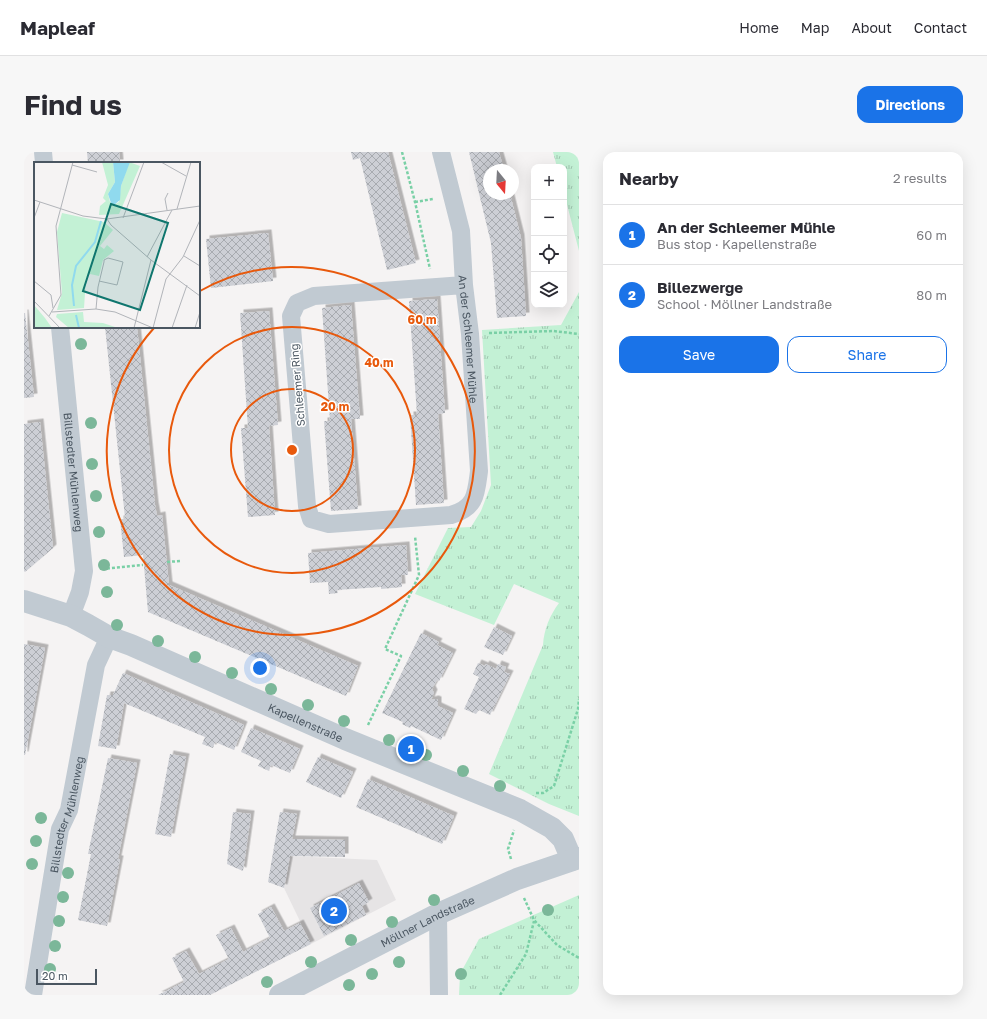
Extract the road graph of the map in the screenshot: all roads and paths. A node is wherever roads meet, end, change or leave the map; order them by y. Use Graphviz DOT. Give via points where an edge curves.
graph roads {
  1 [pos="43,152"];
  2 [pos="402,152"];
  3 [pos="441,152"];
  4 [pos="44,162"];
  5 [pos="464,285"];
  6 [pos="434,287"];
  7 [pos="60,328"];
  8 [pos="470,334"];
  9 [pos="579,334"];
  10 [pos="451,515"];
  11 [pos="414,518"];
  12 [pos="180,561"];
  13 [pos="167,562"];
  14 [pos="143,565"];
  15 [pos="113,568"];
  16 [pos="24,601"];
  17 [pos="71,616"];
  18 [pos="109,637"];
  19 [pos="579,700"];
  20 [pos="359,744"];
  21 [pos="535,794"];
  22 [pos="515,824"];
  23 [pos="576,859"];
  24 [pos="512,862"];
  25 [pos="523,896"];
  26 [pos="438,914"];
  27 [pos="534,920"];
  28 [pos="579,958"];
  29 [pos="33,995"];
  30 [pos="280,995"];
  31 [pos="439,995"];
  32 [pos="500,995"];
  1 -- 4 [label="street"];
  2 -- 6 [label="path" via="416,202"];
  3 -- 5 [label="street, An der Schleemer Mühle" via="461,231"];
  5 -- 6 [label="street, Schleemer Ring"];
  5 -- 8 [label="street, An der Schleemer Mühle"];
  6 -- 11 [label="street, Schleemer Ring" via="314,296 297,303 291,316 307,506 311,519 329,524"];
  7 -- 17 [label="street, Billstedter Mühlenweg" via="84,571"];
  8 -- 9 [label="path" via="553,330"];
  8 -- 10 [label="street, An der Schleemer Mühle" via="479,471 473,500 460,513"];
  10 -- 11 [label="street, Schleemer Ring"];
  11 -- 20 [label="path" via="419,575 385,650 401,656"];
  12 -- 13 [label="path"];
  14 -- 15 [label="path"];
  16 -- 17 [label="street, Kapellenstraße"];
  17 -- 18 [label="street, Kapellenstraße"];
  18 -- 20 [label="street, Kapellenstraße" via="131,644"];
  18 -- 29 [label="street, Billstedter Mühlenweg" via="96,665 69,810 60,828"];
  19 -- 21 [label="path" via="554,786 543,793"];
  20 -- 23 [label="street, Kapellenstraße" via="520,810 552,828"];
  22 -- 24 [label="path" via="508,849"];
  23 -- 26 [label="street, Möllner Landstraße" via="517,879"];
  25 -- 27 [label="path"];
  26 -- 30 [label="street, Möllner Landstraße"];
  26 -- 31 [label="street"];
  27 -- 28 [label="path" via="557,945"];
  27 -- 32 [label="path" via="526,954"];
}
